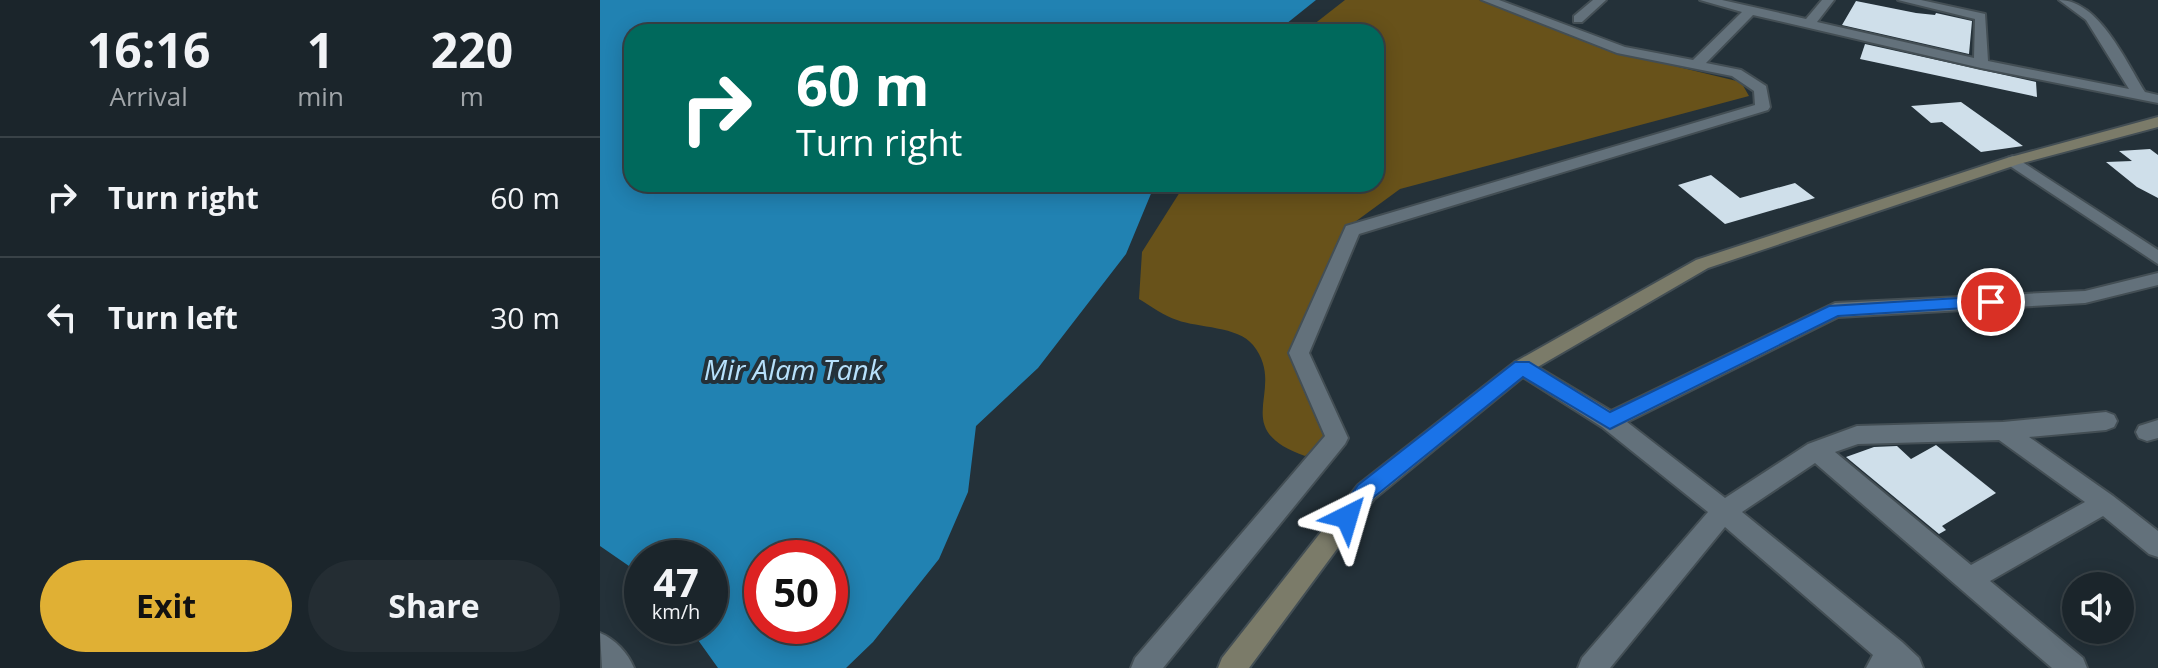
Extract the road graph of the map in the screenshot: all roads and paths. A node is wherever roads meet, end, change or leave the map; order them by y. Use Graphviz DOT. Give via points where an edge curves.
graph roads {
  1 [pos="1488,0"];
  2 [pos="1600,0"];
  3 [pos="1828,0"];
  4 [pos="1904,0"];
  5 [pos="2047,0"];
  6 [pos="1716,1"];
  7 [pos="2065,2"];
  8 [pos="1750,11"];
  9 [pos="1578,19"];
  10 [pos="1809,24"];
  11 [pos="1981,64"];
  12 [pos="1696,65"];
  13 [pos="2140,95"];
  14 [pos="2158,99"];
  15 [pos="2154,126"];
  16 [pos="2013,161"];
  17 [pos="2158,258"];
  18 [pos="2158,279"];
  19 [pos="1522,367"];
  20 [pos="1610,421"];
  21 [pos="2106,421"];
  22 [pos="2003,431"];
  23 [pos="1816,450"];
  24 [pos="2105,503"];
  25 [pos="1724,511"];
  26 [pos="2158,546"];
  27 [pos="1967,581"];
  28 [pos="600,646"];
  29 [pos="1893,662"];
  30 [pos="620,668"];
  31 [pos="1145,668"];
  32 [pos="1232,668"];
  33 [pos="1592,668"];
  34 [pos="2073,668"];
  1 -- 12 [label="street" via="1622,50"];
  2 -- 9 [label="street"];
  3 -- 10 [label="street"];
  4 -- 11 [label="street" via="1981,17"];
  5 -- 7 [label="street"];
  6 -- 8 [label="street"];
  7 -- 13 [label="street" via="2091,18"];
  8 -- 10 [label="street"];
  8 -- 12 [label="street"];
  10 -- 11 [label="street"];
  11 -- 13 [label="street"];
  12 -- 31 [label="street" via="1736,73 1761,89 1763,107 1352,230 1299,353 1337,438"];
  13 -- 14 [label="street"];
  15 -- 16 [label="main road"];
  16 -- 17 [label="street"];
  16 -- 19 [label="main road" via="1702,264"];
  18 -- 20 [label="street" via="2085,297 1835,310"];
  19 -- 20 [label="street"];
  19 -- 32 [label="main road" via="1366,492"];
  20 -- 25 [label="street"];
  21 -- 22 [label="street"];
  22 -- 23 [label="street" via="1857,435"];
  22 -- 24 [label="street"];
  23 -- 25 [label="street"];
  23 -- 27 [label="street"];
  24 -- 26 [label="street"];
  24 -- 27 [label="street"];
  25 -- 29 [label="street"];
  25 -- 33 [label="street"];
  27 -- 34 [label="street"];
  28 -- 30 [label="street"];
}
